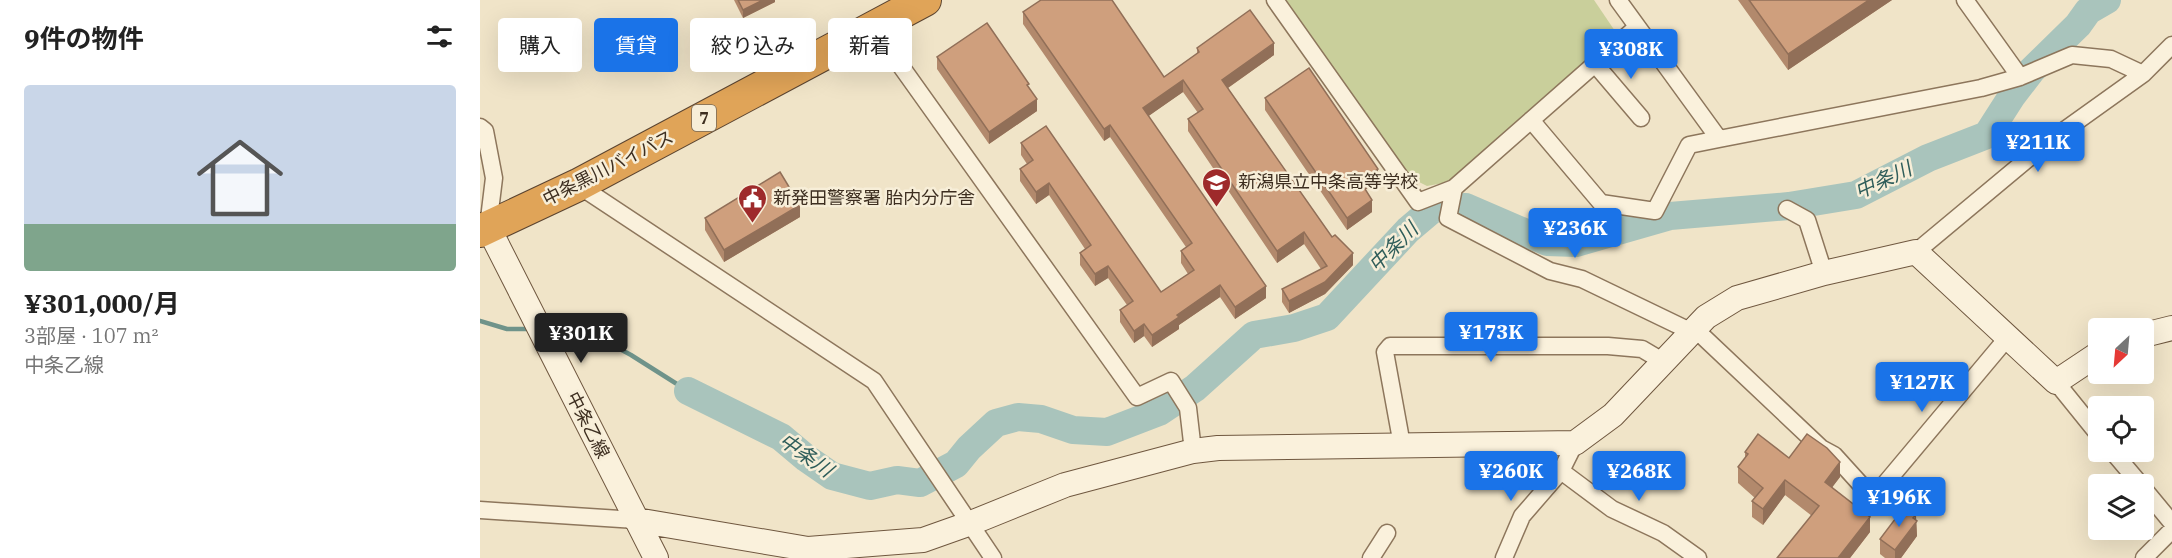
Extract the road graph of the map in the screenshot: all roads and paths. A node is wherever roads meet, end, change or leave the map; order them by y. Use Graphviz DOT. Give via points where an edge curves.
graph roads {
  1 [pos="925,0"];
  2 [pos="1275,0"];
  3 [pos="1618,0"];
  4 [pos="1965,0"];
  5 [pos="890,18"];
  6 [pos="1637,27"];
  7 [pos="2172,45"];
  8 [pos="828,51"];
  9 [pos="1595,64"];
  10 [pos="905,72"];
  11 [pos="2143,74"];
  12 [pos="2020,77"];
  13 [pos="1641,118"];
  14 [pos="1531,120"];
  15 [pos="480,127"];
  16 [pos="1719,139"];
  17 [pos="579,185"];
  18 [pos="1454,188"];
  19 [pos="1787,209"];
  20 [pos="484,229"];
  21 [pos="1916,252"];
  22 [pos="1824,273"];
  23 [pos="2172,328"];
  24 [pos="1693,331"];
  25 [pos="2154,332"];
  26 [pos="2008,338"];
  27 [pos="2088,361"];
  28 [pos="1664,362"];
  29 [pos="2056,382"];
  30 [pos="2088,422"];
  31 [pos="1575,443"];
  32 [pos="1402,445"];
  33 [pos="1193,451"];
  34 [pos="2121,462"];
  35 [pos="1561,471"];
  36 [pos="2132,474"];
  37 [pos="2154,501"];
  38 [pos="480,510"];
  39 [pos="636,520"];
  40 [pos="971,523"];
  41 [pos="2172,523"];
  42 [pos="2172,531"];
  43 [pos="1387,533"];
  44 [pos="656,558"];
  45 [pos="993,558"];
  46 [pos="1371,558"];
  47 [pos="1504,558"];
  48 [pos="1698,558"];
  49 [pos="2144,558"];
  1 -- 5 [label="highway, 中条黒川バイパス / 7"];
  2 -- 18 [label="street" via="1418,202"];
  3 -- 6 [label="street"];
  4 -- 12 [label="street"];
  6 -- 9 [label="street"];
  6 -- 16 [label="street"];
  7 -- 11 [label="street"];
  8 -- 17 [label="highway, 中条黒川バイパス / 7"];
  9 -- 13 [label="street"];
  9 -- 14 [label="street"];
  10 -- 33 [label="street" via="1137,398 1171,381 1188,408"];
  11 -- 12 [label="street" via="2110,59 2072,55"];
  11 -- 21 [label="street" via="2048,142"];
  12 -- 16 [label="street"];
  14 -- 16 [label="street" via="1601,203 1655,211 1689,145"];
  14 -- 18 [label="street"];
  15 -- 20 [label="street" via="486,130 494,178"];
  17 -- 20 [label="highway, 中条黒川バイパス / 7"];
  17 -- 40 [label="street" via="874,381"];
  18 -- 24 [label="street" via="1449,218 1550,271 1582,279"];
  19 -- 22 [label="street" via="1807,220"];
  20 -- 39 [label="street, 中条乙線"];
  21 -- 22 [label="street"];
  21 -- 26 [label="street"];
  22 -- 24 [label="street" via="1737,298 1706,317"];
  23 -- 25 [label="street"];
  24 -- 26 [label="street" via="1821,448 1834,455 1868,504"];
  24 -- 28 [label="street"];
  26 -- 29 [label="street"];
  27 -- 29 [label="street"];
  28 -- 31 [label="street" via="1613,416"];
  28 -- 32 [label="street" via="1642,349 1608,345 1390,346 1385,352"];
  29 -- 30 [label="street"];
  31 -- 32 [label="street"];
  31 -- 35 [label="street"];
  32 -- 33 [label="street"];
  33 -- 40 [label="street" via="1065,485"];
  34 -- 36 [label="street"];
  35 -- 47 [label="street" via="1522,516"];
  35 -- 48 [label="street" via="1612,509 1663,532"];
  37 -- 41 [label="street"];
  38 -- 39 [label="street"];
  39 -- 40 [label="street" via="808,549 922,540"];
  39 -- 44 [label="street, 中条乙線"];
  40 -- 45 [label="street"];
  42 -- 49 [label="street"];
  43 -- 46 [label="street"];
}
